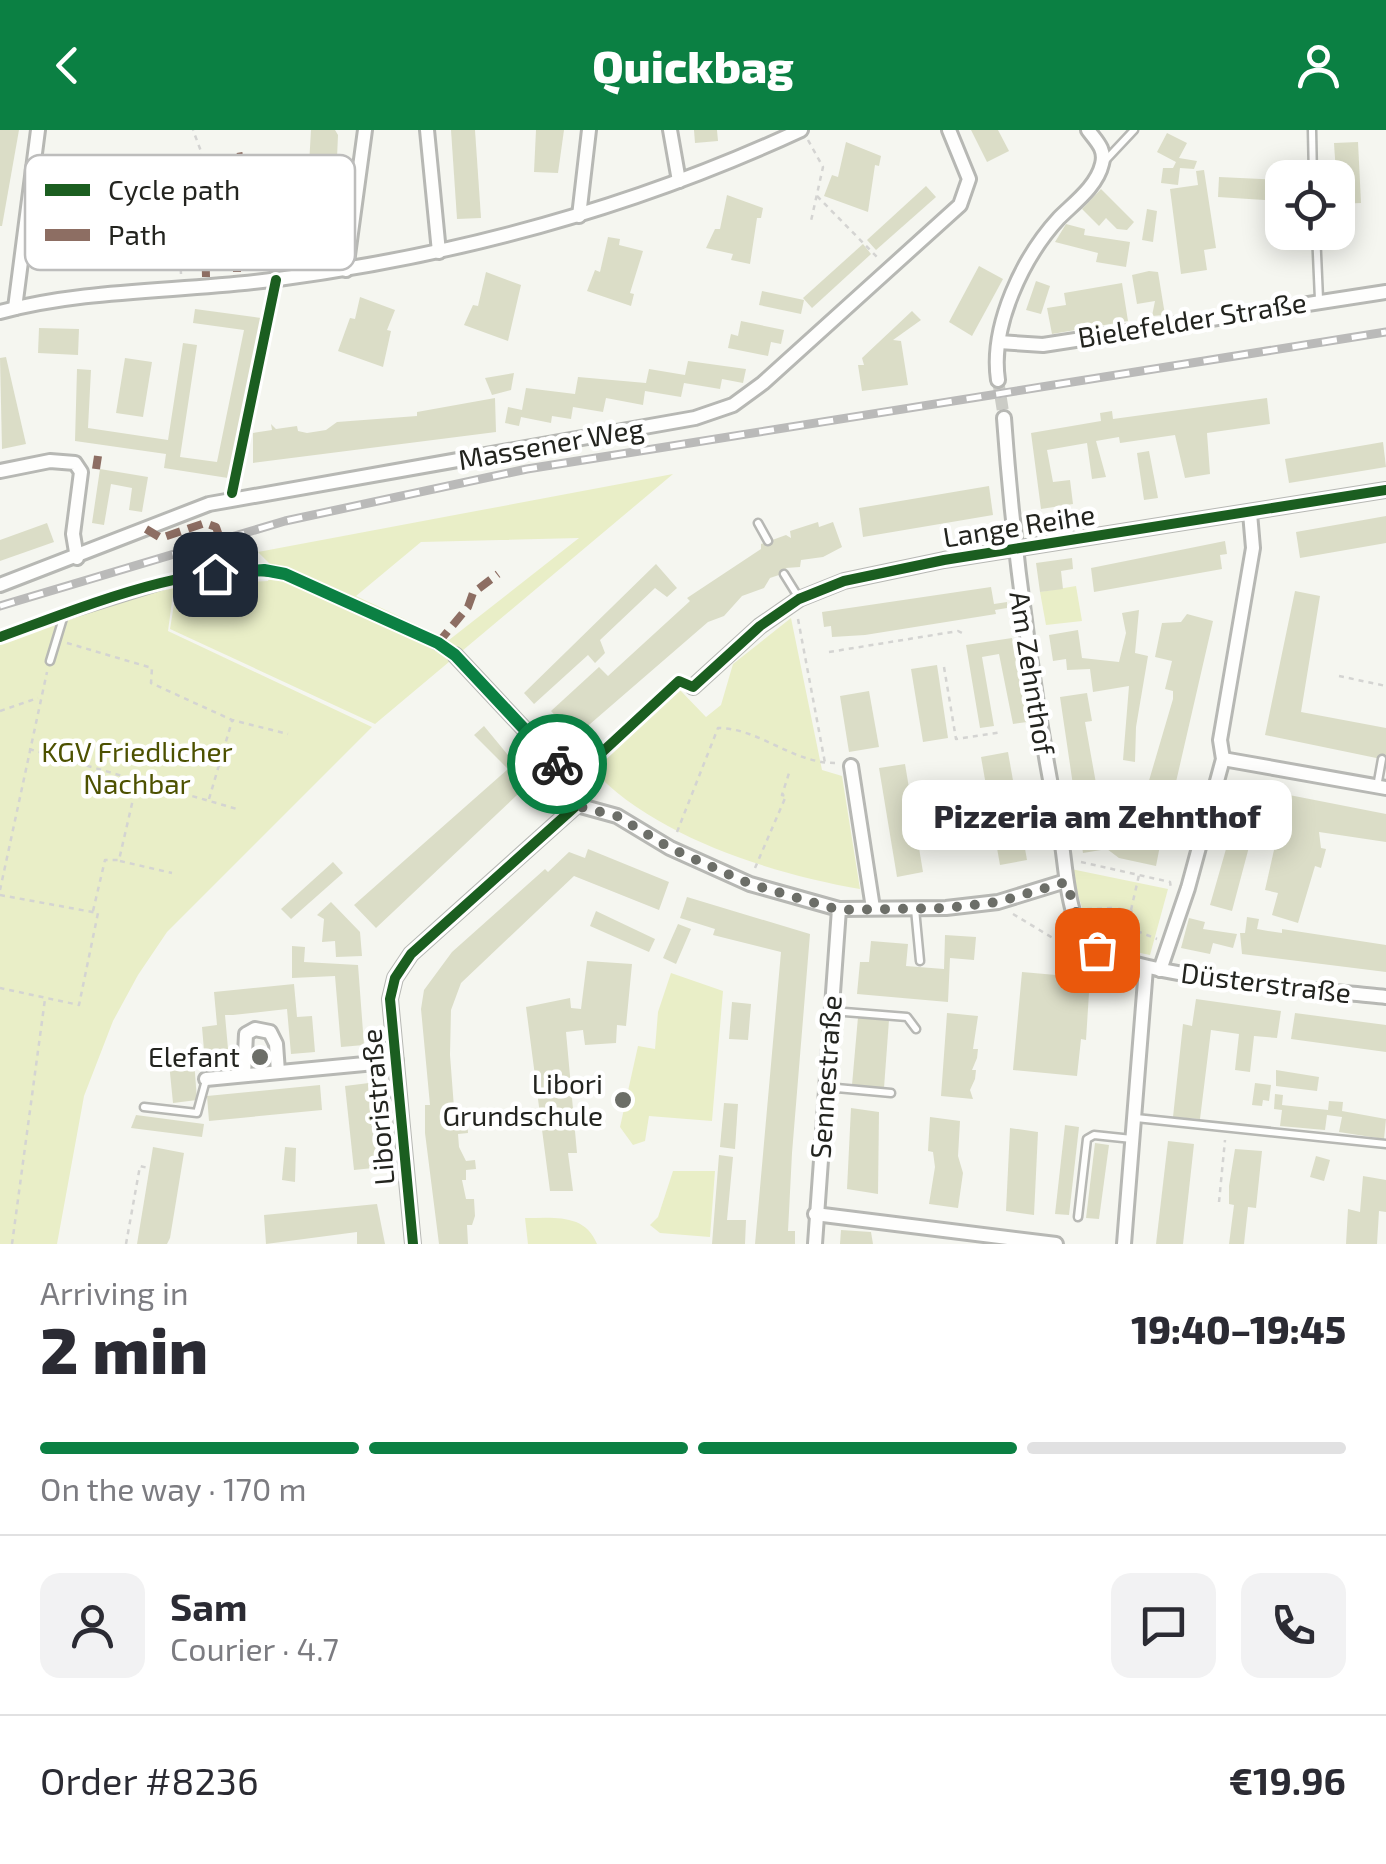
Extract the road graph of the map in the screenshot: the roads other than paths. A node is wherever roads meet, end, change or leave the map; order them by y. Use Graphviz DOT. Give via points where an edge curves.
graph roads {
  1 [pos="38,130"];
  2 [pos="364,130"];
  3 [pos="428,130"];
  4 [pos="590,130"];
  5 [pos="670,130"];
  6 [pos="802,130"];
  7 [pos="949,130"];
  8 [pos="1088,130"];
  9 [pos="1134,130"];
  10 [pos="1312,130"];
  11 [pos="35,155"];
  12 [pos="1313,160"];
  13 [pos="1102,164"];
  14 [pos="679,182"];
  15 [pos="355,200"];
  16 [pos="579,216"];
  17 [pos="25,228"];
  18 [pos="1317,250"];
  19 [pos="439,252"];
  20 [pos="355,268"];
  21 [pos="346,270"];
  22 [pos="1386,292"];
  23 [pos="1320,299"];
  24 [pos="15,308"];
  25 [pos="0,312"];
  26 [pos="999,342"];
  27 [pos="998,380"];
  28 [pos="1004,418"];
  29 [pos="0,471"];
  30 [pos="1386,490"];
  31 [pos="1250,513"];
  32 [pos="758,523"];
  33 [pos="768,542"];
  34 [pos="1013,549"];
  35 [pos="77,558"];
  36 [pos="784,574"];
  37 [pos="0,585"];
  38 [pos="797,601"];
  39 [pos="64,614"];
  40 [pos="21,629"];
  41 [pos="455,655"];
  42 [pos="50,661"];
  43 [pos="693,687"];
  44 [pos="1223,758"];
  45 [pos="1382,760"];
  46 [pos="851,766"];
  47 [pos="1381,788"];
  48 [pos="577,806"];
  49 [pos="1066,882"];
  50 [pos="873,908"];
  51 [pos="914,908"];
  52 [pos="839,910"];
  53 [pos="920,961"];
  54 [pos="1153,969"];
  55 [pos="1386,998"];
  56 [pos="831,1011"];
  57 [pos="916,1029"];
  58 [pos="396,1061"];
  59 [pos="278,1072"];
  60 [pos="244,1075"];
  61 [pos="206,1079"];
  62 [pos="825,1087"];
  63 [pos="891,1093"];
  64 [pos="144,1106"];
  65 [pos="1136,1118"];
  66 [pos="1133,1139"];
  67 [pos="1386,1144"];
  68 [pos="815,1214"];
  69 [pos="1078,1217"];
  70 [pos="413,1244"];
  71 [pos="814,1244"];
  72 [pos="1056,1244"];
  73 [pos="1124,1244"];
  1 -- 11 [label="street"];
  2 -- 15 [label="street"];
  3 -- 19 [label="street"];
  4 -- 16 [label="street"];
  5 -- 14 [label="street"];
  6 -- 14 [label="street"];
  7 -- 35 [label="street, Massener Weg" via="968,166 965,198 763,383 718,411 220,501"];
  8 -- 13 [label="street" via="1102,149"];
  9 -- 13 [label="lane"];
  10 -- 12 [label="lane"];
  13 -- 26 [label="street" via="1038,245"];
  14 -- 16 [label="street"];
  16 -- 19 [label="street"];
  17 -- 24 [label="street"];
  18 -- 23 [label="lane"];
  19 -- 20 [label="street"];
  21 -- 24 [label="street"];
  22 -- 23 [label="street, Bielefelder Straße"];
  23 -- 26 [label="street, Bielefelder Straße" via="1044,345"];
  24 -- 25 [label="street"];
  26 -- 27 [label="street"];
  28 -- 34 [label="street, Am Zehnthof"];
  29 -- 35 [label="street" via="50,461 75,464"];
  30 -- 31 [label="street, Lange Reihe"];
  31 -- 34 [label="street, Lange Reihe"];
  31 -- 44 [label="street" via="1253,548 1220,740"];
  32 -- 33 [label="lane"];
  34 -- 38 [label="street, Lange Reihe" via="864,576"];
  34 -- 49 [label="street, Am Zehnthof"];
  35 -- 37 [label="street, Massener Weg"];
  36 -- 38 [label="lane"];
  38 -- 43 [label="street, Lange Reihe"];
  39 -- 40 [label="lane"];
  39 -- 41 [label="lane" via="178,580 264,570 385,618"];
  39 -- 42 [label="lane"];
  41 -- 48 [label="street" via="572,780"];
  44 -- 47 [label="street"];
  44 -- 54 [label="street" via="1188,888"];
  45 -- 47 [label="lane"];
  46 -- 50 [label="street"];
  48 -- 52 [label="street" via="617,816 750,884"];
  48 -- 58 [label="street, Liboristraße" via="412,954 390,999"];
  49 -- 51 [label="street" via="998,902"];
  49 -- 54 [label="street, Am Zehnthof" via="1085,938 1097,950"];
  50 -- 51 [label="street"];
  50 -- 52 [label="street"];
  51 -- 53 [label="lane"];
  52 -- 56 [label="street, Sennestraße"];
  54 -- 55 [label="street, Düsterstraße"];
  54 -- 65 [label="street"];
  56 -- 57 [label="lane" via="907,1017"];
  56 -- 62 [label="street, Sennestraße"];
  58 -- 59 [label="street, Liboristraße"];
  58 -- 70 [label="street, Liboristraße"];
  59 -- 60 [label="street, Liboristraße"];
  59 -- 60 [label="street" via="270,1032 255,1029 242,1044"];
  60 -- 61 [label="street, Liboristraße"];
  61 -- 64 [label="lane" via="197,1113"];
  62 -- 63 [label="lane"];
  62 -- 68 [label="street, Sennestraße"];
  65 -- 66 [label="street"];
  65 -- 67 [label="lane"];
  66 -- 69 [label="lane" via="1087,1139"];
  66 -- 73 [label="street"];
  68 -- 71 [label="street, Sennestraße"];
  68 -- 72 [label="street"];
}
